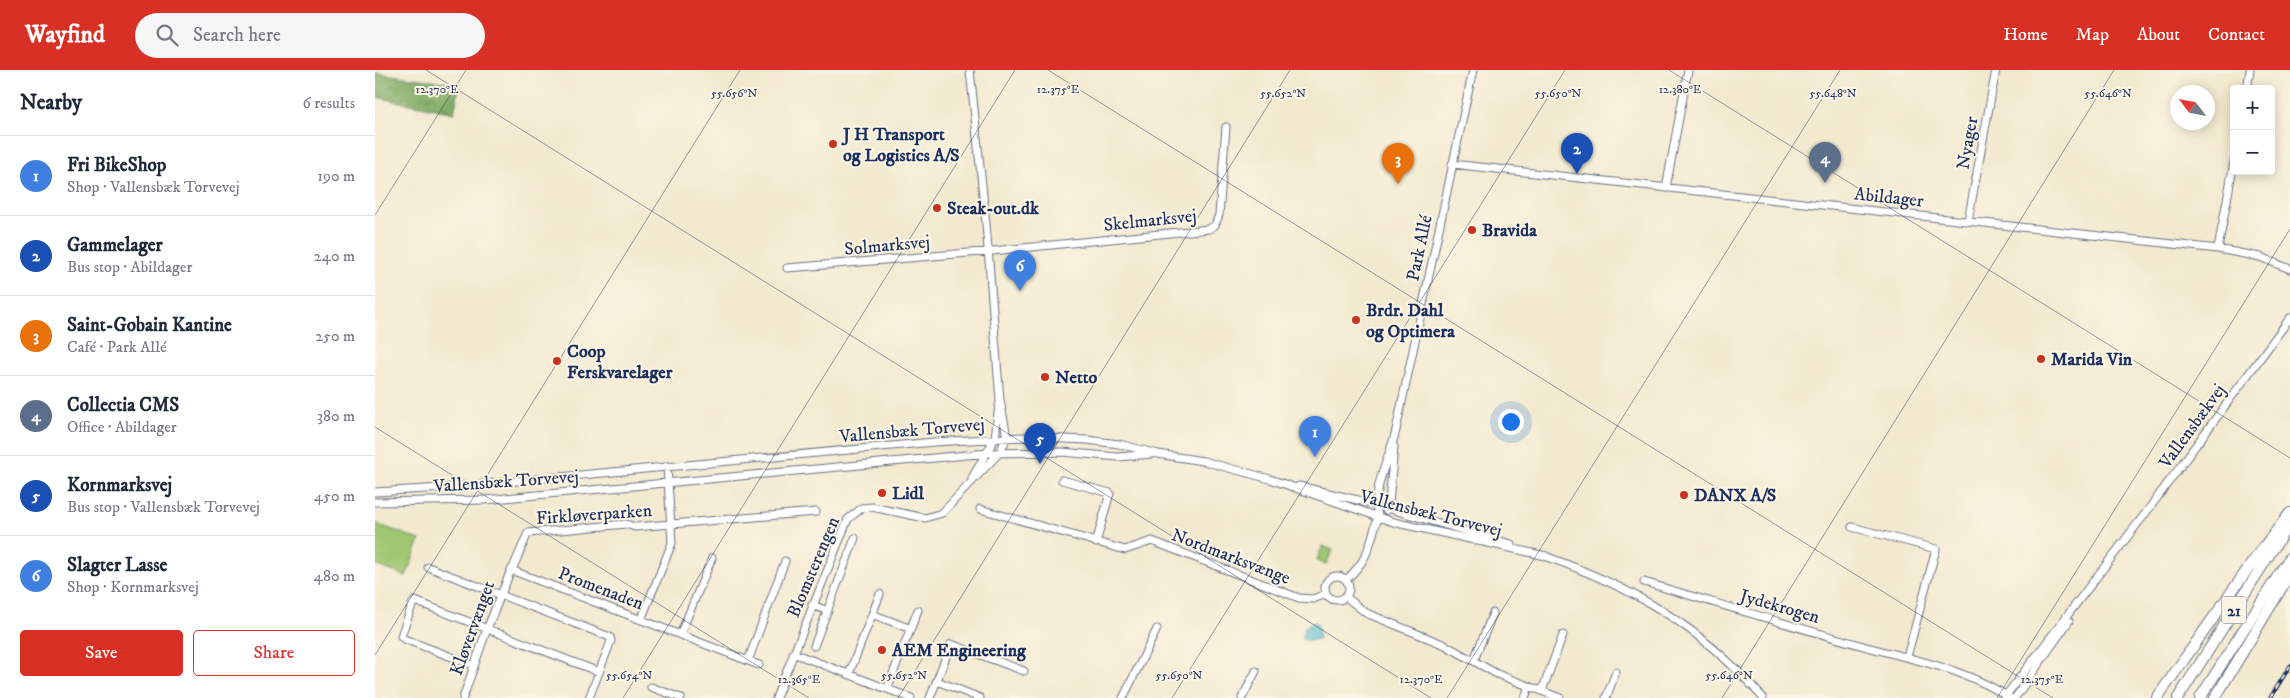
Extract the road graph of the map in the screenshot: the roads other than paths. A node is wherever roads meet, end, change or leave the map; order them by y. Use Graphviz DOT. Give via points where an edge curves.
graph roads {
  1 [pos="970,70"];
  2 [pos="1473,70"];
  3 [pos="1688,70"];
  4 [pos="1996,70"];
  5 [pos="2250,70"];
  6 [pos="2248,85"];
  7 [pos="1226,128"];
  8 [pos="1452,164"];
  9 [pos="2232,175"];
  10 [pos="1666,188"];
  11 [pos="1968,221"];
  12 [pos="2218,248"];
  13 [pos="989,251"];
  14 [pos="787,268"];
  15 [pos="2290,269"];
  16 [pos="2290,318"];
  17 [pos="1000,400"];
  18 [pos="1395,432"];
  19 [pos="1007,437"];
  20 [pos="995,438"];
  21 [pos="988,452"];
  22 [pos="1000,452"];
  23 [pos="1158,454"];
  24 [pos="667,466"];
  25 [pos="1062,480"];
  26 [pos="1281,483"];
  27 [pos="669,484"];
  28 [pos="968,486"];
  29 [pos="375,492"];
  30 [pos="375,502"];
  31 [pos="1375,504"];
  32 [pos="980,509"];
  33 [pos="1387,509"];
  34 [pos="816,512"];
  35 [pos="2290,514"];
  36 [pos="1378,517"];
  37 [pos="2290,522"];
  38 [pos="672,524"];
  39 [pos="1852,527"];
  40 [pos="855,538"];
  41 [pos="1096,542"];
  42 [pos="2117,551"];
  43 [pos="1546,556"];
  44 [pos="2290,556"];
  45 [pos="712,558"];
  46 [pos="785,561"];
  47 [pos="428,567"];
  48 [pos="511,570"];
  49 [pos="2290,574"];
  50 [pos="1346,580"];
  51 [pos="1644,582"];
  52 [pos="501,594"];
  53 [pos="880,594"];
  54 [pos="1326,594"];
  55 [pos="1346,597"];
  56 [pos="812,605"];
  57 [pos="918,610"];
  58 [pos="828,611"];
  59 [pos="1493,613"];
  60 [pos="872,614"];
  61 [pos="641,620"];
  62 [pos="487,629"];
  63 [pos="911,629"];
  64 [pos="1157,629"];
  65 [pos="680,635"];
  66 [pos="1563,635"];
  67 [pos="813,646"];
  68 [pos="793,653"];
  69 [pos="1907,657"];
  70 [pos="1473,660"];
  71 [pos="747,661"];
  72 [pos="473,665"];
  73 [pos="759,666"];
  74 [pos="1024,671"];
  75 [pos="1256,671"];
  76 [pos="599,672"];
  77 [pos="1616,672"];
  78 [pos="849,674"];
  79 [pos="937,681"];
  80 [pos="1529,686"];
  81 [pos="651,687"];
  82 [pos="887,688"];
  83 [pos="1541,691"];
  84 [pos="2007,697"];
  85 [pos="463,698"];
  86 [pos="589,698"];
  87 [pos="681,698"];
  88 [pos="776,698"];
  89 [pos="911,698"];
  90 [pos="931,698"];
  91 [pos="981,698"];
  92 [pos="1123,698"];
  93 [pos="1242,698"];
  94 [pos="1525,698"];
  95 [pos="1560,698"];
  96 [pos="1606,698"];
  97 [pos="1763,698"];
  98 [pos="2015,698"];
  99 [pos="2157,698"];
  100 [pos="2177,698"];
  101 [pos="2200,698"];
  102 [pos="2215,698"];
  1 -- 13 [label="street"];
  2 -- 8 [label="street, Park Allé"];
  3 -- 10 [label="street"];
  4 -- 11 [label="street, Nyager"];
  5 -- 6 [label="street"];
  7 -- 13 [label="street, Skelmarksvej" via="1219,215 1215,225 1209,229"];
  8 -- 10 [label="street, Abildager"];
  8 -- 18 [label="street, Park Allé"];
  9 -- 12 [label="street"];
  10 -- 11 [label="street, Abildager"];
  11 -- 12 [label="street, Abildager"];
  12 -- 15 [label="street, Abildager" via="2260,257"];
  13 -- 14 [label="street, Solmarksvej"];
  13 -- 17 [label="street"];
  16 -- 42 [label="street, Vallensbækvej"];
  17 -- 19 [label="street"];
  17 -- 20 [label="street, Blomsterengen"];
  18 -- 31 [label="street, Park Allé"];
  18 -- 33 [label="street, Park Allé"];
  19 -- 20 [label="street, Vallensbæk Torvevej"];
  19 -- 22 [label="street, Blomsterengen"];
  19 -- 23 [label="street, Vallensbæk Torvevej" via="1087,440"];
  20 -- 21 [label="street, Blomsterengen"];
  20 -- 24 [label="street, Vallensbæk Torvevej"];
  21 -- 22 [label="street, Vallensbæk Torvevej"];
  21 -- 27 [label="street, Vallensbæk Torvevej"];
  21 -- 28 [label="street, Blomsterengen"];
  22 -- 23 [label="street, Vallensbæk Torvevej" via="1063,452 1118,457"];
  22 -- 28 [label="street, Blomsterengen"];
  23 -- 26 [label="street, Vallensbæk Torvevej" via="1203,461"];
  24 -- 27 [label="street"];
  24 -- 29 [label="street, Vallensbæk Torvevej"];
  25 -- 41 [label="street" via="1110,493"];
  26 -- 31 [label="street, Vallensbæk Torvevej"];
  26 -- 36 [label="street, Vallensbæk Torvevej"];
  27 -- 30 [label="street, Vallensbæk Torvevej" via="484,500"];
  27 -- 38 [label="street, Firkløverparken"];
  28 -- 56 [label="street, Blomsterengen" via="947,510 935,516 925,518 872,507 852,514 844,525"];
  31 -- 33 [label="street, Vallensbæk Torvevej"];
  31 -- 36 [label="street, Park Allé"];
  32 -- 41 [label="street, Nordmarksvænge"];
  33 -- 36 [label="street"];
  33 -- 43 [label="street, Vallensbæk Torvevej"];
  34 -- 38 [label="street, Firkløverparken"];
  35 -- 99 [label="highway"];
  36 -- 43 [label="street, Vallensbæk Torvevej"];
  36 -- 50 [label="street" via="1365,558"];
  37 -- 100 [label="highway, 21"];
  38 -- 48 [label="street, Firkløverparken" via="635,527 626,524 528,533"];
  38 -- 61 [label="street, Firkløverparken" via="671,543"];
  39 -- 69 [label="street" via="1937,549"];
  40 -- 58 [label="street"];
  41 -- 54 [label="street, Nordmarksvænge" via="1125,550 1152,542 1299,598 1313,599"];
  42 -- 84 [label="street, Vallensbækvej"];
  42 -- 98 [label="street, Vallensbækvej"];
  43 -- 97 [label="street, Vallensbæk Torvevej" via="1614,583 1670,615 1713,647"];
  44 -- 101 [label="highway, 21"];
  45 -- 65 [label="street"];
  46 -- 71 [label="street"];
  47 -- 52 [label="street"];
  48 -- 52 [label="street, Kløvervænget"];
  48 -- 61 [label="street, Promenaden"];
  49 -- 102 [label="highway"];
  50 -- 54 [label="street" via="1338,576 1330,578 1325,586"];
  50 -- 55 [label="street" via="1349,586"];
  51 -- 69 [label="street, Jydekrogen"];
  52 -- 62 [label="street, Kløvervænget"];
  52 -- 76 [label="street" via="610,637"];
  53 -- 60 [label="street"];
  54 -- 55 [label="street" via="1337,601"];
  55 -- 70 [label="street" via="1366,613 1445,644"];
  56 -- 58 [label="street"];
  56 -- 68 [label="street, Blomsterengen"];
  57 -- 63 [label="street"];
  58 -- 67 [label="street"];
  59 -- 70 [label="street"];
  60 -- 63 [label="street"];
  60 -- 78 [label="street"];
  61 -- 65 [label="street, Promenaden"];
  62 -- 72 [label="street, Kløvervænget"];
  62 -- 72 [label="street" via="415,601 407,617 401,636 403,639"];
  62 -- 76 [label="street"];
  63 -- 82 [label="street"];
  64 -- 92 [label="street"];
  65 -- 71 [label="street, Promenaden"];
  66 -- 83 [label="street"];
  68 -- 78 [label="street"];
  68 -- 88 [label="street, Blomsterengen"];
  69 -- 84 [label="street, Jydekrogen" via="1980,679"];
  70 -- 80 [label="street" via="1497,674"];
  71 -- 73 [label="street, Promenaden"];
  72 -- 85 [label="street, Kløvervænget"];
  74 -- 79 [label="street" via="951,644"];
  75 -- 93 [label="street"];
  76 -- 86 [label="street"];
  77 -- 96 [label="street"];
  78 -- 82 [label="street"];
  79 -- 90 [label="street"];
  79 -- 91 [label="street"];
  80 -- 83 [label="street"];
  80 -- 94 [label="street"];
  81 -- 87 [label="street"];
  82 -- 89 [label="street"];
  83 -- 95 [label="street"];
}
